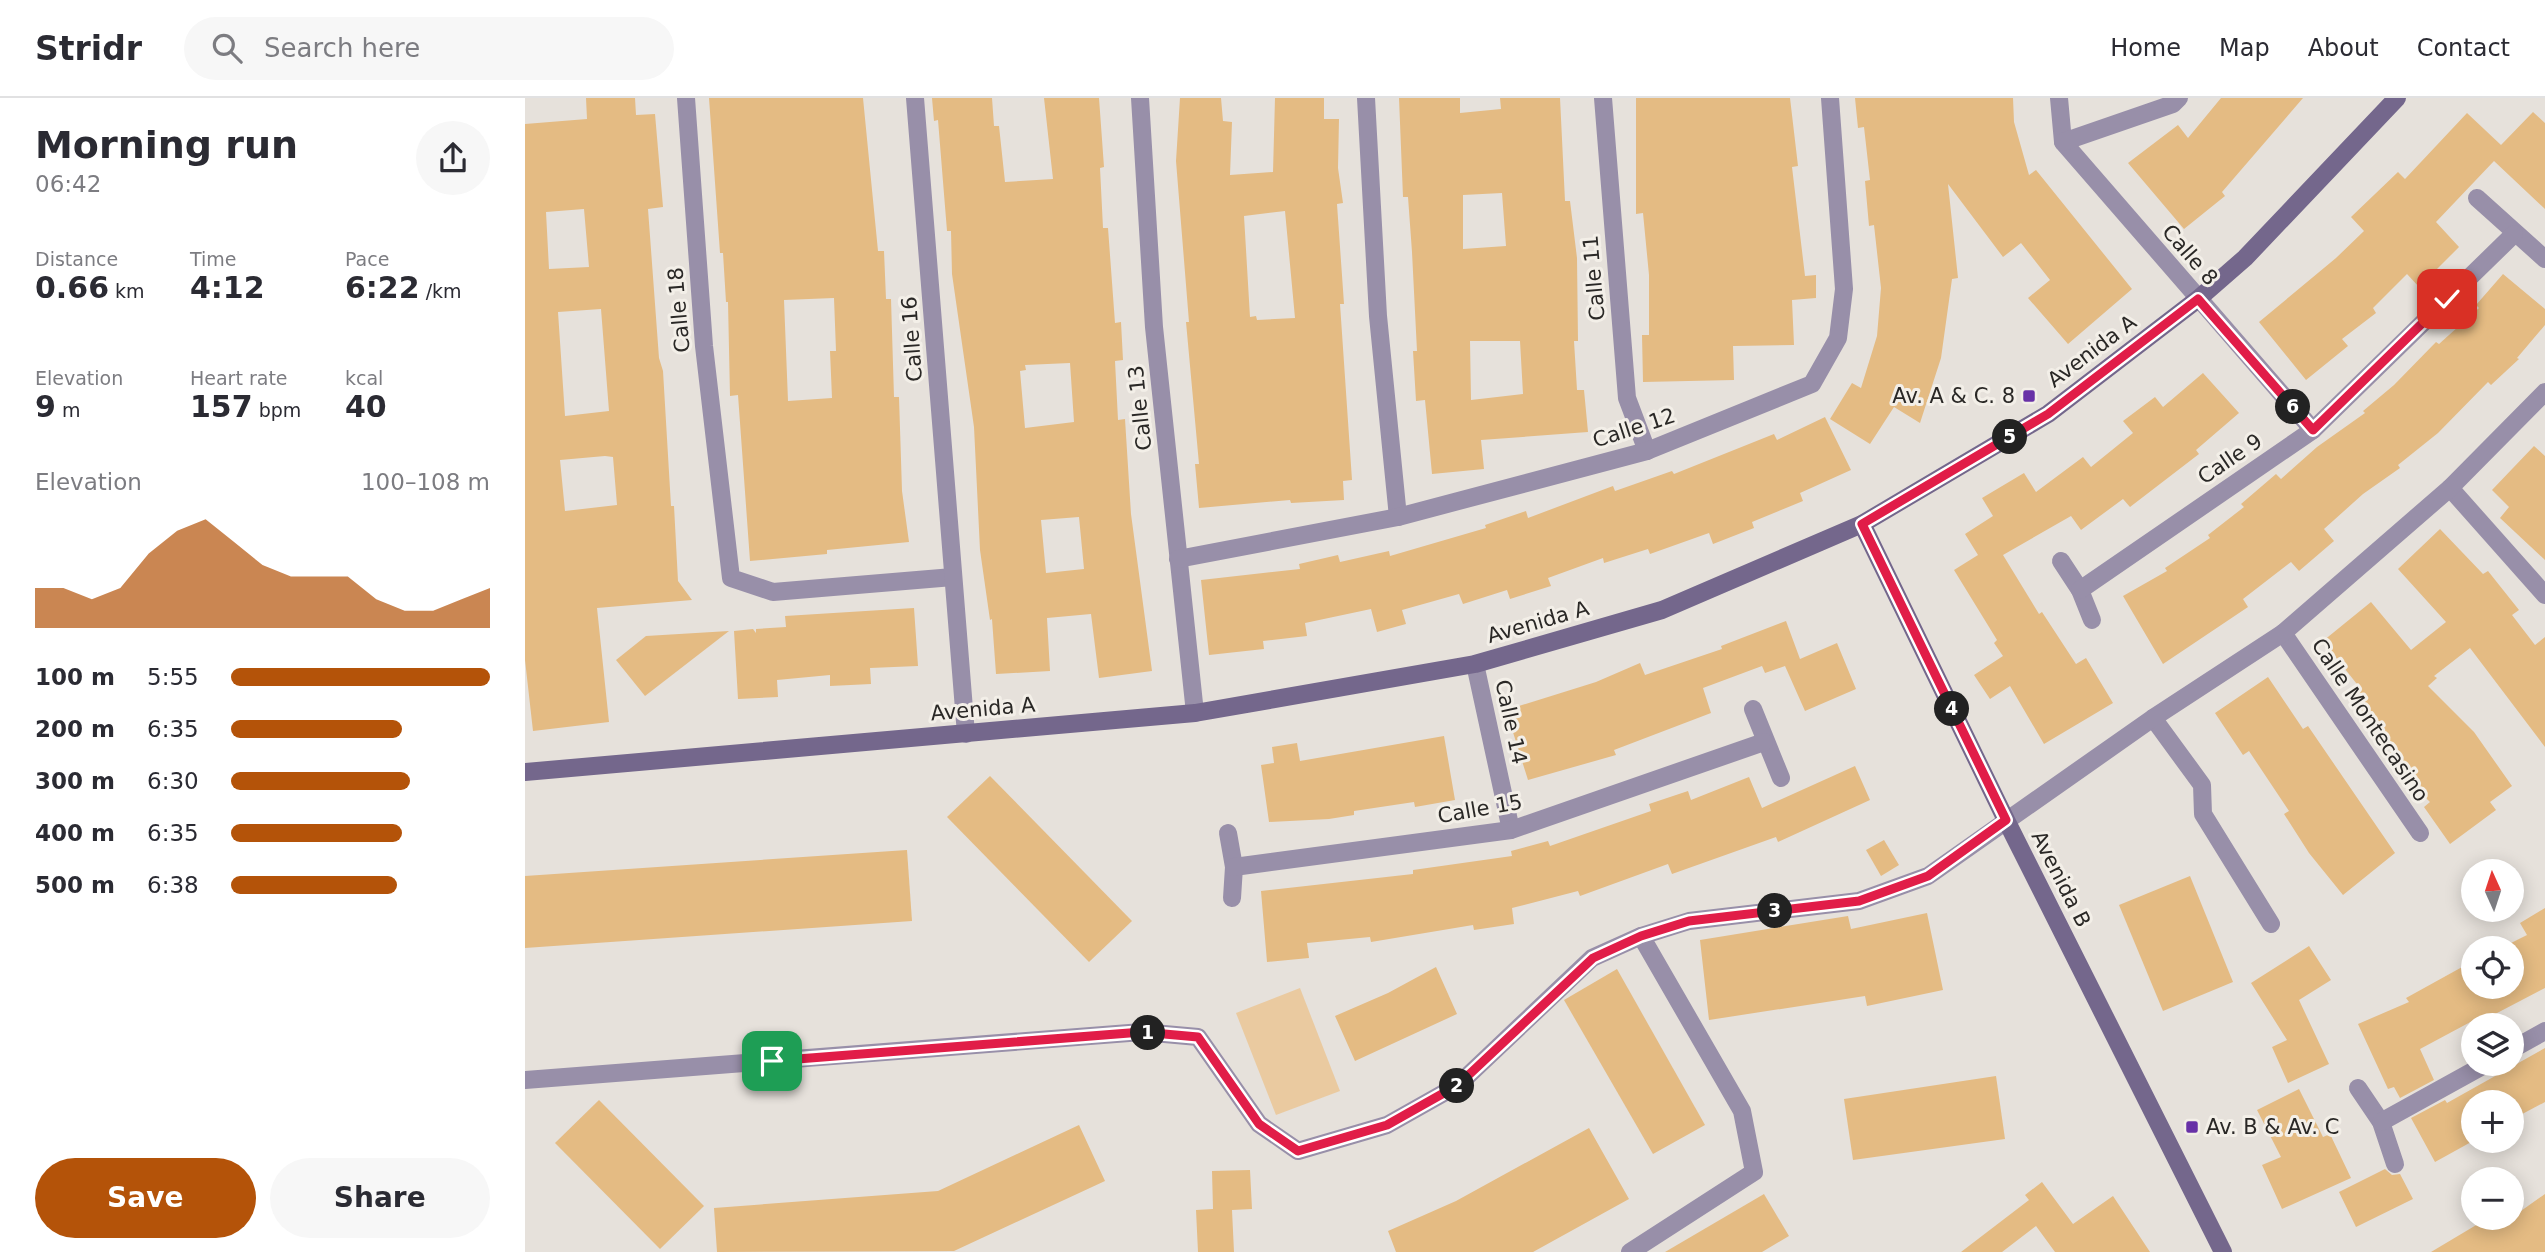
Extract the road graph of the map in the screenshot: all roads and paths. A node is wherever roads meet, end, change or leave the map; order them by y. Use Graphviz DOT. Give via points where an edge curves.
graph roads {
  1 [pos="686,98"];
  2 [pos="915,98"];
  3 [pos="1140,98"];
  4 [pos="1366,98"];
  5 [pos="1603,98"];
  6 [pos="1831,98"];
  7 [pos="2059,98"];
  8 [pos="2179,98"];
  9 [pos="2397,98"];
  10 [pos="2063,142"];
  11 [pos="2477,198"];
  12 [pos="2514,234"];
  13 [pos="2545,259"];
  14 [pos="2198,299"];
  15 [pos="2545,392"];
  16 [pos="2313,430"];
  17 [pos="1647,452"];
  18 [pos="2450,488"];
  19 [pos="1398,517"];
  20 [pos="1862,524"];
  21 [pos="1178,559"];
  22 [pos="2061,561"];
  23 [pos="953,577"];
  24 [pos="2080,590"];
  25 [pos="2545,595"];
  26 [pos="2092,620"];
  27 [pos="2283,633"];
  28 [pos="1475,664"];
  29 [pos="1753,709"];
  30 [pos="1195,713"];
  31 [pos="2153,718"];
  32 [pos="966,734"];
  33 [pos="1764,743"];
  34 [pos="525,772"];
  35 [pos="1781,778"];
  36 [pos="2006,820"];
  37 [pos="1511,830"];
  38 [pos="1228,833"];
  39 [pos="2420,833"];
  40 [pos="1234,867"];
  41 [pos="1232,898"];
  42 [pos="2271,924"];
  43 [pos="1641,936"];
  44 [pos="2545,1031"];
  45 [pos="2524,1043"];
  46 [pos="2464,1076"];
  47 [pos="525,1080"];
  48 [pos="2358,1088"];
  49 [pos="2381,1122"];
  50 [pos="2395,1164"];
  51 [pos="1630,1252"];
  52 [pos="2223,1252"];
  1 -- 23 [label="street, Calle 18" via="704,346 731,578 773,592"];
  2 -- 23 [label="street, Calle 16"];
  3 -- 21 [label="street, Calle 13" via="1154,327"];
  4 -- 19 [label="street" via="1378,316"];
  5 -- 17 [label="street, Calle 11" via="1627,398"];
  6 -- 17 [label="street, Calle 12" via="1844,289 1839,338 1812,384"];
  7 -- 10 [label="street"];
  8 -- 10 [label="street"];
  9 -- 14 [label="street, Avenida A" via="2245,258"];
  10 -- 14 [label="street, Calle 8"];
  11 -- 12 [label="street"];
  12 -- 13 [label="street"];
  12 -- 16 [label="street, Calle 9"];
  14 -- 16 [label="street, Calle 8"];
  14 -- 20 [label="street, Avenida A" via="2048,414"];
  15 -- 18 [label="street"];
  16 -- 24 [label="street, Calle 9"];
  17 -- 19 [label="street, Calle 12"];
  18 -- 25 [label="street"];
  18 -- 27 [label="street"];
  19 -- 21 [label="street, Calle 12"];
  20 -- 28 [label="street, Avenida A" via="1662,610"];
  20 -- 36 [label="street, Avenida B"];
  21 -- 30 [label="street, Calle 13"];
  22 -- 24 [label="street"];
  23 -- 32 [label="street, Calle 16"];
  24 -- 26 [label="street"];
  27 -- 31 [label="street"];
  27 -- 39 [label="street, Calle Montecasino"];
  28 -- 30 [label="street, Avenida A"];
  28 -- 37 [label="street, Calle 14"];
  29 -- 33 [label="street"];
  30 -- 32 [label="street, Avenida A"];
  31 -- 36 [label="street"];
  31 -- 42 [label="street" via="2202,785 2203,814"];
  32 -- 34 [label="street, Avenida A"];
  33 -- 35 [label="street"];
  33 -- 37 [label="street, Calle 15"];
  36 -- 43 [label="street" via="1928,876 1859,901 1689,921"];
  36 -- 52 [label="street, Avenida B"];
  37 -- 40 [label="street, Calle 15"];
  38 -- 40 [label="street"];
  40 -- 41 [label="street"];
  43 -- 47 [label="street" via="1593,958 1458,1085 1387,1125 1298,1151 1259,1124 1198,1037 1131,1033"];
  43 -- 51 [label="street" via="1742,1111 1754,1172"];
  44 -- 45 [label="street"];
  46 -- 49 [label="street"];
  48 -- 49 [label="street"];
  49 -- 50 [label="street"];
}
